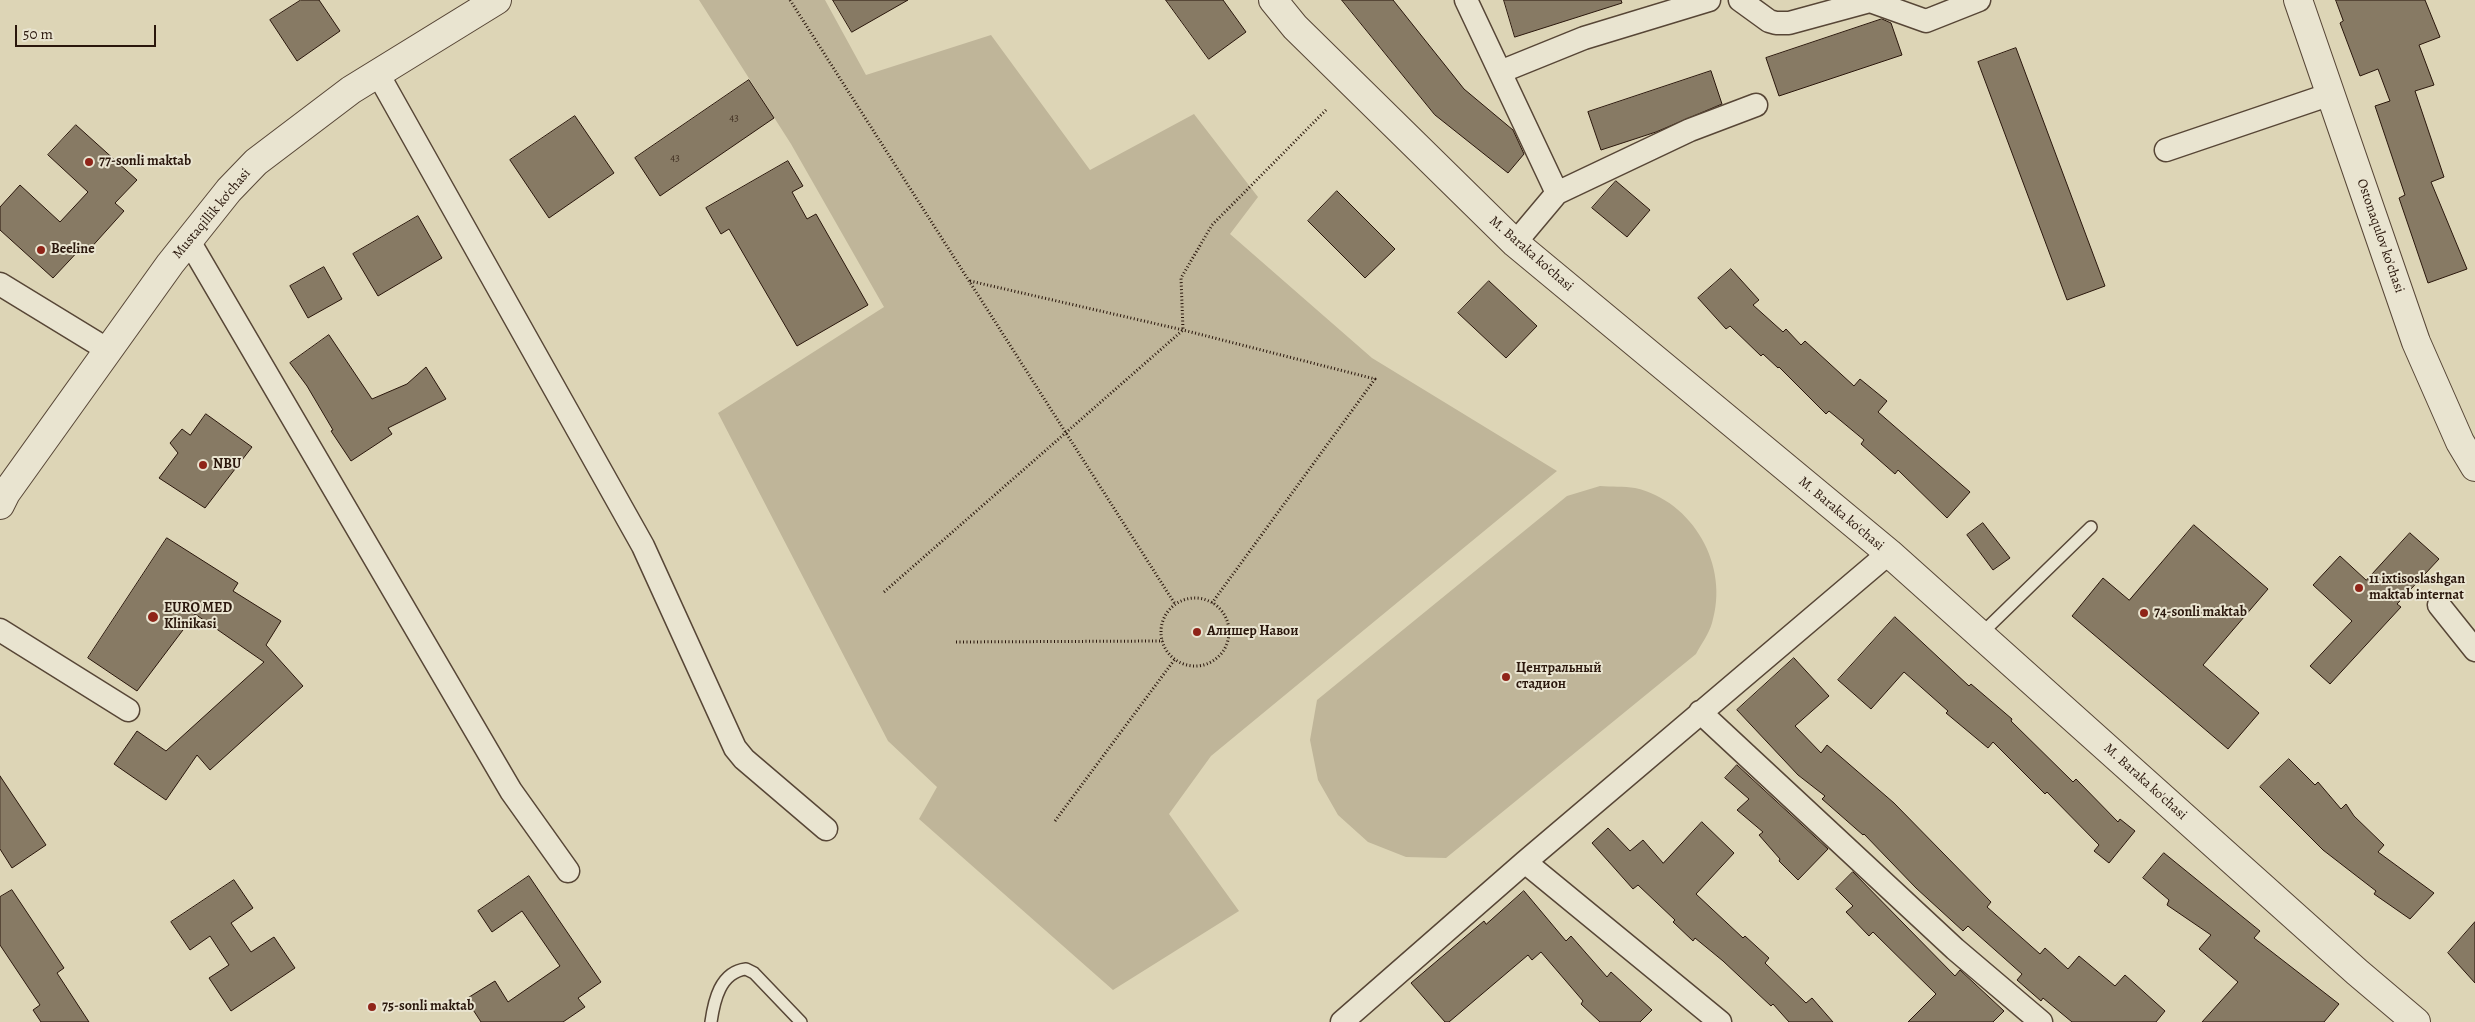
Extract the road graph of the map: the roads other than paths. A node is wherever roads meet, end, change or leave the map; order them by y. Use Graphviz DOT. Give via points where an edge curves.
graph roads {
  1 [pos="497,0"];
  2 [pos="1273,0"];
  3 [pos="1466,0"];
  4 [pos="1709,0"];
  5 [pos="1740,0"];
  6 [pos="1979,0"];
  7 [pos="2298,0"];
  8 [pos="1500,72"];
  9 [pos="378,74"];
  10 [pos="2331,94"];
  11 [pos="1756,105"];
  12 [pos="2166,150"];
  13 [pos="1557,194"];
  14 [pos="189,241"];
  15 [pos="1515,243"];
  16 [pos="0,284"];
  17 [pos="108,350"];
  18 [pos="2475,467"];
  19 [pos="0,505"];
  20 [pos="2091,527"];
  21 [pos="1890,553"];
  22 [pos="2439,605"];
  23 [pos="0,630"];
  24 [pos="1980,635"];
  25 [pos="2475,650"];
  26 [pos="128,710"];
  27 [pos="1700,712"];
  28 [pos="826,829"];
  29 [pos="1525,862"];
  30 [pos="568,871"];
  31 [pos="711,1022"];
  32 [pos="801,1022"];
  33 [pos="1342,1022"];
  34 [pos="1720,1022"];
  35 [pos="2041,1022"];
  36 [pos="2416,1022"];
  1 -- 9 [label="street, Mustaqillik ko‘chasi"];
  2 -- 15 [label="street, M. Baraka ko'chasi" via="1295,27"];
  3 -- 8 [label="street" via="1482,40"];
  4 -- 8 [label="street" via="1584,38"];
  5 -- 6 [label="street" via="1769,21 1782,23 1870,1 1926,21"];
  7 -- 10 [label="street, Ostonaqulov ko'chasi"];
  8 -- 13 [label="street"];
  9 -- 14 [label="street, Mustaqillik ko‘chasi" via="351,90 256,162"];
  9 -- 28 [label="street" via="643,546 735,748"];
  10 -- 12 [label="street"];
  10 -- 18 [label="street, Ostonaqulov ko'chasi" via="2416,342 2460,442"];
  11 -- 13 [label="street" via="1690,130"];
  13 -- 15 [label="street"];
  14 -- 17 [label="street, Mustaqillik ko‘chasi"];
  14 -- 30 [label="street" via="511,791"];
  15 -- 21 [label="street, M. Baraka ko'chasi"];
  16 -- 17 [label="street"];
  17 -- 19 [label="street, Mustaqillik ko‘chasi"];
  20 -- 24 [label="lane"];
  21 -- 24 [label="street, M. Baraka ko'chasi"];
  21 -- 27 [label="street"];
  22 -- 25 [label="street"];
  23 -- 26 [label="street"];
  24 -- 36 [label="street, M. Baraka ko'chasi"];
  27 -- 29 [label="street"];
  27 -- 35 [label="street" via="1955,949"];
  29 -- 33 [label="street"];
  29 -- 34 [label="street"];
  31 -- 32 [label="lane" via="716,995 722,984 733,973 746,969 754,973"];
}
